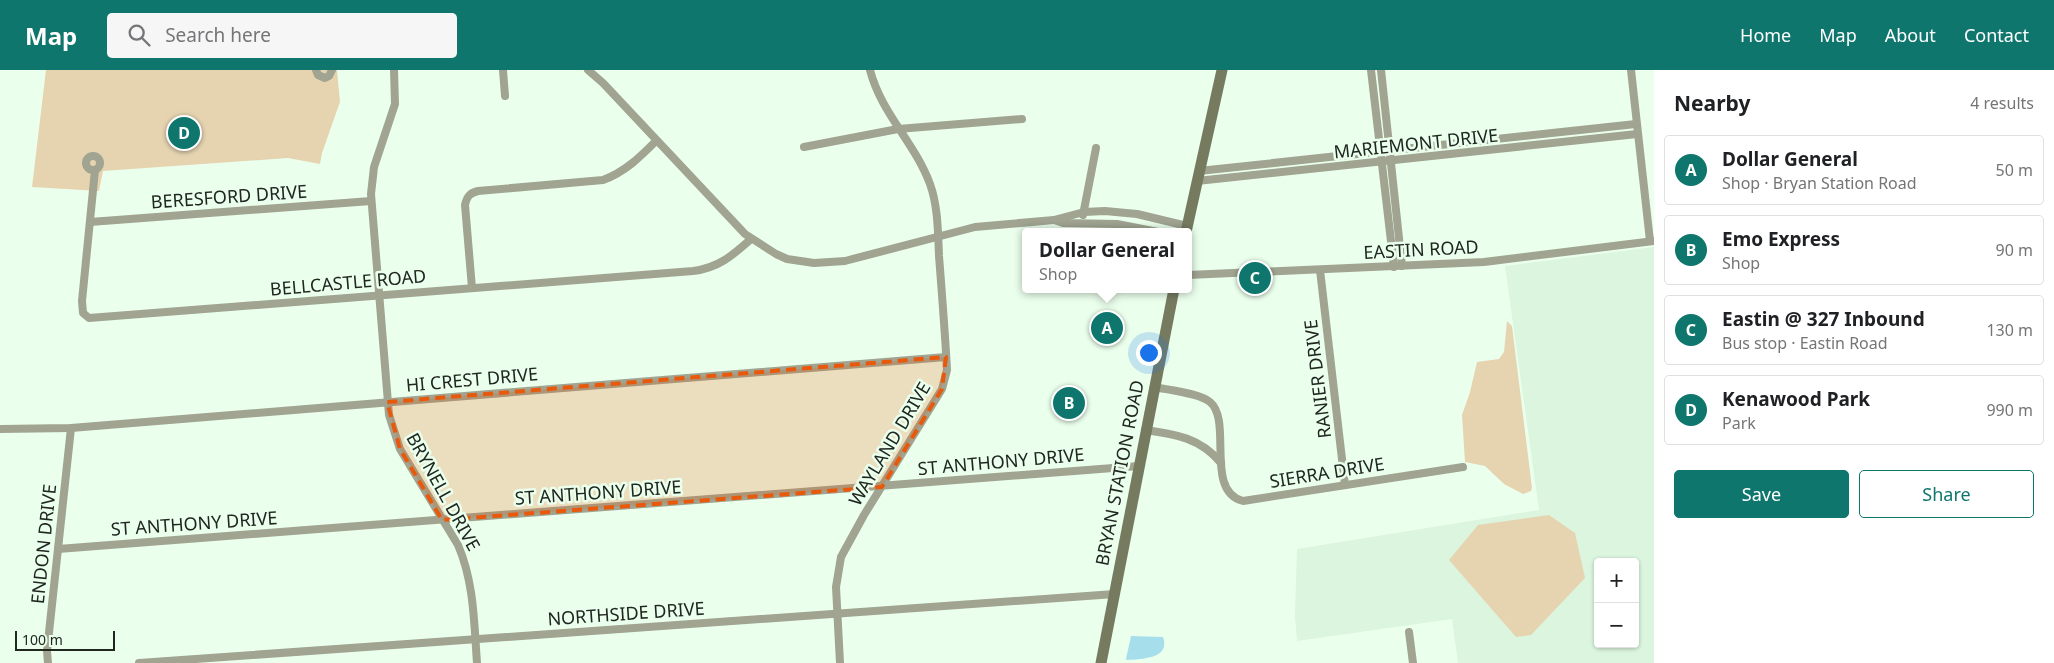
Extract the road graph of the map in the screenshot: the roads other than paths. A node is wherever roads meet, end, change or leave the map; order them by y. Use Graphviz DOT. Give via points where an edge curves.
graph roads {
  1 [pos="316,70"];
  2 [pos="332,70"];
  3 [pos="394,70"];
  4 [pos="503,70"];
  5 [pos="588,70"];
  6 [pos="870,70"];
  7 [pos="1222,70"];
  8 [pos="1371,70"];
  9 [pos="1381,70"];
  10 [pos="1631,70"];
  11 [pos="505,96"];
  12 [pos="1022,119"];
  13 [pos="1636,124"];
  14 [pos="898,129"];
  15 [pos="1637,134"];
  16 [pos="1533,136"];
  17 [pos="656,141"];
  18 [pos="1534,146"];
  19 [pos="804,147"];
  20 [pos="1096,148"];
  21 [pos="1390,151"];
  22 [pos="1380,152"];
  23 [pos="1392,161"];
  24 [pos="1382,162"];
  25 [pos="96,170"];
  26 [pos="1198,176"];
  27 [pos="371,201"];
  28 [pos="1084,212"];
  29 [pos="1054,220"];
  30 [pos="90,222"];
  31 [pos="1082,224"];
  32 [pos="1138,228"];
  33 [pos="1184,228"];
  34 [pos="1187,228"];
  35 [pos="938,236"];
  36 [pos="751,239"];
  37 [pos="1652,241"];
  38 [pos="1398,267"];
  39 [pos="1320,270"];
  40 [pos="1192,275"];
  41 [pos="472,288"];
  42 [pos="1173,293"];
  43 [pos="379,296"];
  44 [pos="946,357"];
  45 [pos="1154,387"];
  46 [pos="387,402"];
  47 [pos="71,428"];
  48 [pos="0,429"];
  49 [pos="1145,430"];
  50 [pos="1221,463"];
  51 [pos="1139,466"];
  52 [pos="1464,467"];
  53 [pos="1346,485"];
  54 [pos="882,487"];
  55 [pos="442,520"];
  56 [pos="58,549"];
  57 [pos="1115,594"];
  58 [pos="836,614"];
  59 [pos="1409,632"];
  60 [pos="475,639"];
  61 [pos="48,663"];
  62 [pos="138,663"];
  63 [pos="477,663"];
  64 [pos="840,663"];
  65 [pos="1101,663"];
  66 [pos="1413,663"];
  1 -- 2 [label="street" via="324,78"];
  3 -- 27 [label="street, BRYNELL DRIVE" via="395,104 371,178"];
  4 -- 11 [label="street"];
  5 -- 17 [label="street"];
  6 -- 14 [label="street, WAYLAND DRIVE" via="874,85"];
  7 -- 26 [label="main road"];
  8 -- 22 [label="street"];
  9 -- 21 [label="street"];
  10 -- 13 [label="street"];
  12 -- 14 [label="street"];
  13 -- 15 [label="street"];
  13 -- 16 [label="street, MARIEMONT DRIVE"];
  14 -- 19 [label="street"];
  14 -- 35 [label="street, WAYLAND DRIVE" via="930,184"];
  15 -- 18 [label="street, MARIEMONT DRIVE"];
  15 -- 37 [label="street"];
  16 -- 18 [label="street"];
  16 -- 21 [label="street, MARIEMONT DRIVE"];
  17 -- 36 [label="street"];
  17 -- 41 [label="street" via="625,169 603,180 470,194 465,205"];
  18 -- 23 [label="street, MARIEMONT DRIVE"];
  20 -- 28 [label="street"];
  21 -- 22 [label="street, MARIEMONT DRIVE"];
  21 -- 23 [label="street"];
  22 -- 24 [label="street"];
  22 -- 26 [label="street, MARIEMONT DRIVE"];
  23 -- 24 [label="street, MARIEMONT DRIVE"];
  23 -- 38 [label="street"];
  24 -- 26 [label="street, MARIEMONT DRIVE"];
  24 -- 38 [label="street"];
  25 -- 30 [label="street, BELLCASTLE ROAD"];
  26 -- 34 [label="main road"];
  27 -- 30 [label="street, BERESFORD DRIVE"];
  27 -- 43 [label="street, BRYNELL DRIVE"];
  28 -- 29 [label="street"];
  28 -- 31 [label="street"];
  28 -- 33 [label="street" via="1105,210 1137,214"];
  29 -- 31 [label="street"];
  29 -- 35 [label="street" via="975,228"];
  30 -- 43 [label="street, BELLCASTLE ROAD" via="82,301 83,313 89,318"];
  31 -- 32 [label="street" via="1117,224"];
  35 -- 36 [label="street" via="845,260 814,263 787,259"];
  35 -- 44 [label="street, WAYLAND DRIVE"];
  36 -- 41 [label="street, BELLCASTLE ROAD" via="730,258 707,270"];
  37 -- 38 [label="street, EASTIN ROAD" via="1484,262"];
  38 -- 39 [label="street, EASTIN ROAD"];
  39 -- 40 [label="street, EASTIN ROAD"];
  39 -- 53 [label="street, RANIER DRIVE"];
  41 -- 43 [label="street, BELLCASTLE ROAD"];
  42 -- 45 [label="main road, BRYAN STATION ROAD"];
  43 -- 46 [label="street, BRYNELL DRIVE"];
  44 -- 46 [label="street, HI CREST DRIVE"];
  44 -- 54 [label="street, WAYLAND DRIVE" via="946,378 942,389"];
  45 -- 49 [label="main road, BRYAN STATION ROAD"];
  45 -- 50 [label="street, SIERRA DRIVE" via="1200,397 1212,403 1217,413"];
  46 -- 47 [label="street, HI CREST DRIVE"];
  46 -- 55 [label="street, BRYNELL DRIVE" via="400,449"];
  47 -- 48 [label="street, HI CREST DRIVE"];
  47 -- 56 [label="street, ENDON DRIVE"];
  49 -- 50 [label="street" via="1197,442"];
  49 -- 51 [label="main road, BRYAN STATION ROAD"];
  50 -- 53 [label="street, SIERRA DRIVE" via="1229,494 1243,501"];
  51 -- 54 [label="street, ST ANTHONY DRIVE"];
  51 -- 57 [label="main road, BRYAN STATION ROAD"];
  52 -- 53 [label="street, SIERRA DRIVE"];
  54 -- 55 [label="street, ST ANTHONY DRIVE"];
  54 -- 58 [label="street, WAYLAND DRIVE" via="842,557 837,577"];
  55 -- 56 [label="street, ST ANTHONY DRIVE"];
  55 -- 60 [label="street, BRYNELL DRIVE" via="458,544 468,573"];
  56 -- 61 [label="street, ENDON DRIVE"];
  57 -- 58 [label="street, NORTHSIDE DRIVE"];
  57 -- 65 [label="main road, BRYAN STATION ROAD"];
  58 -- 60 [label="street, NORTHSIDE DRIVE"];
  58 -- 64 [label="street, WAYLAND DRIVE"];
  59 -- 66 [label="street"];
  60 -- 62 [label="street, NORTHSIDE DRIVE"];
  60 -- 63 [label="street, BRYNELL DRIVE"];
}
